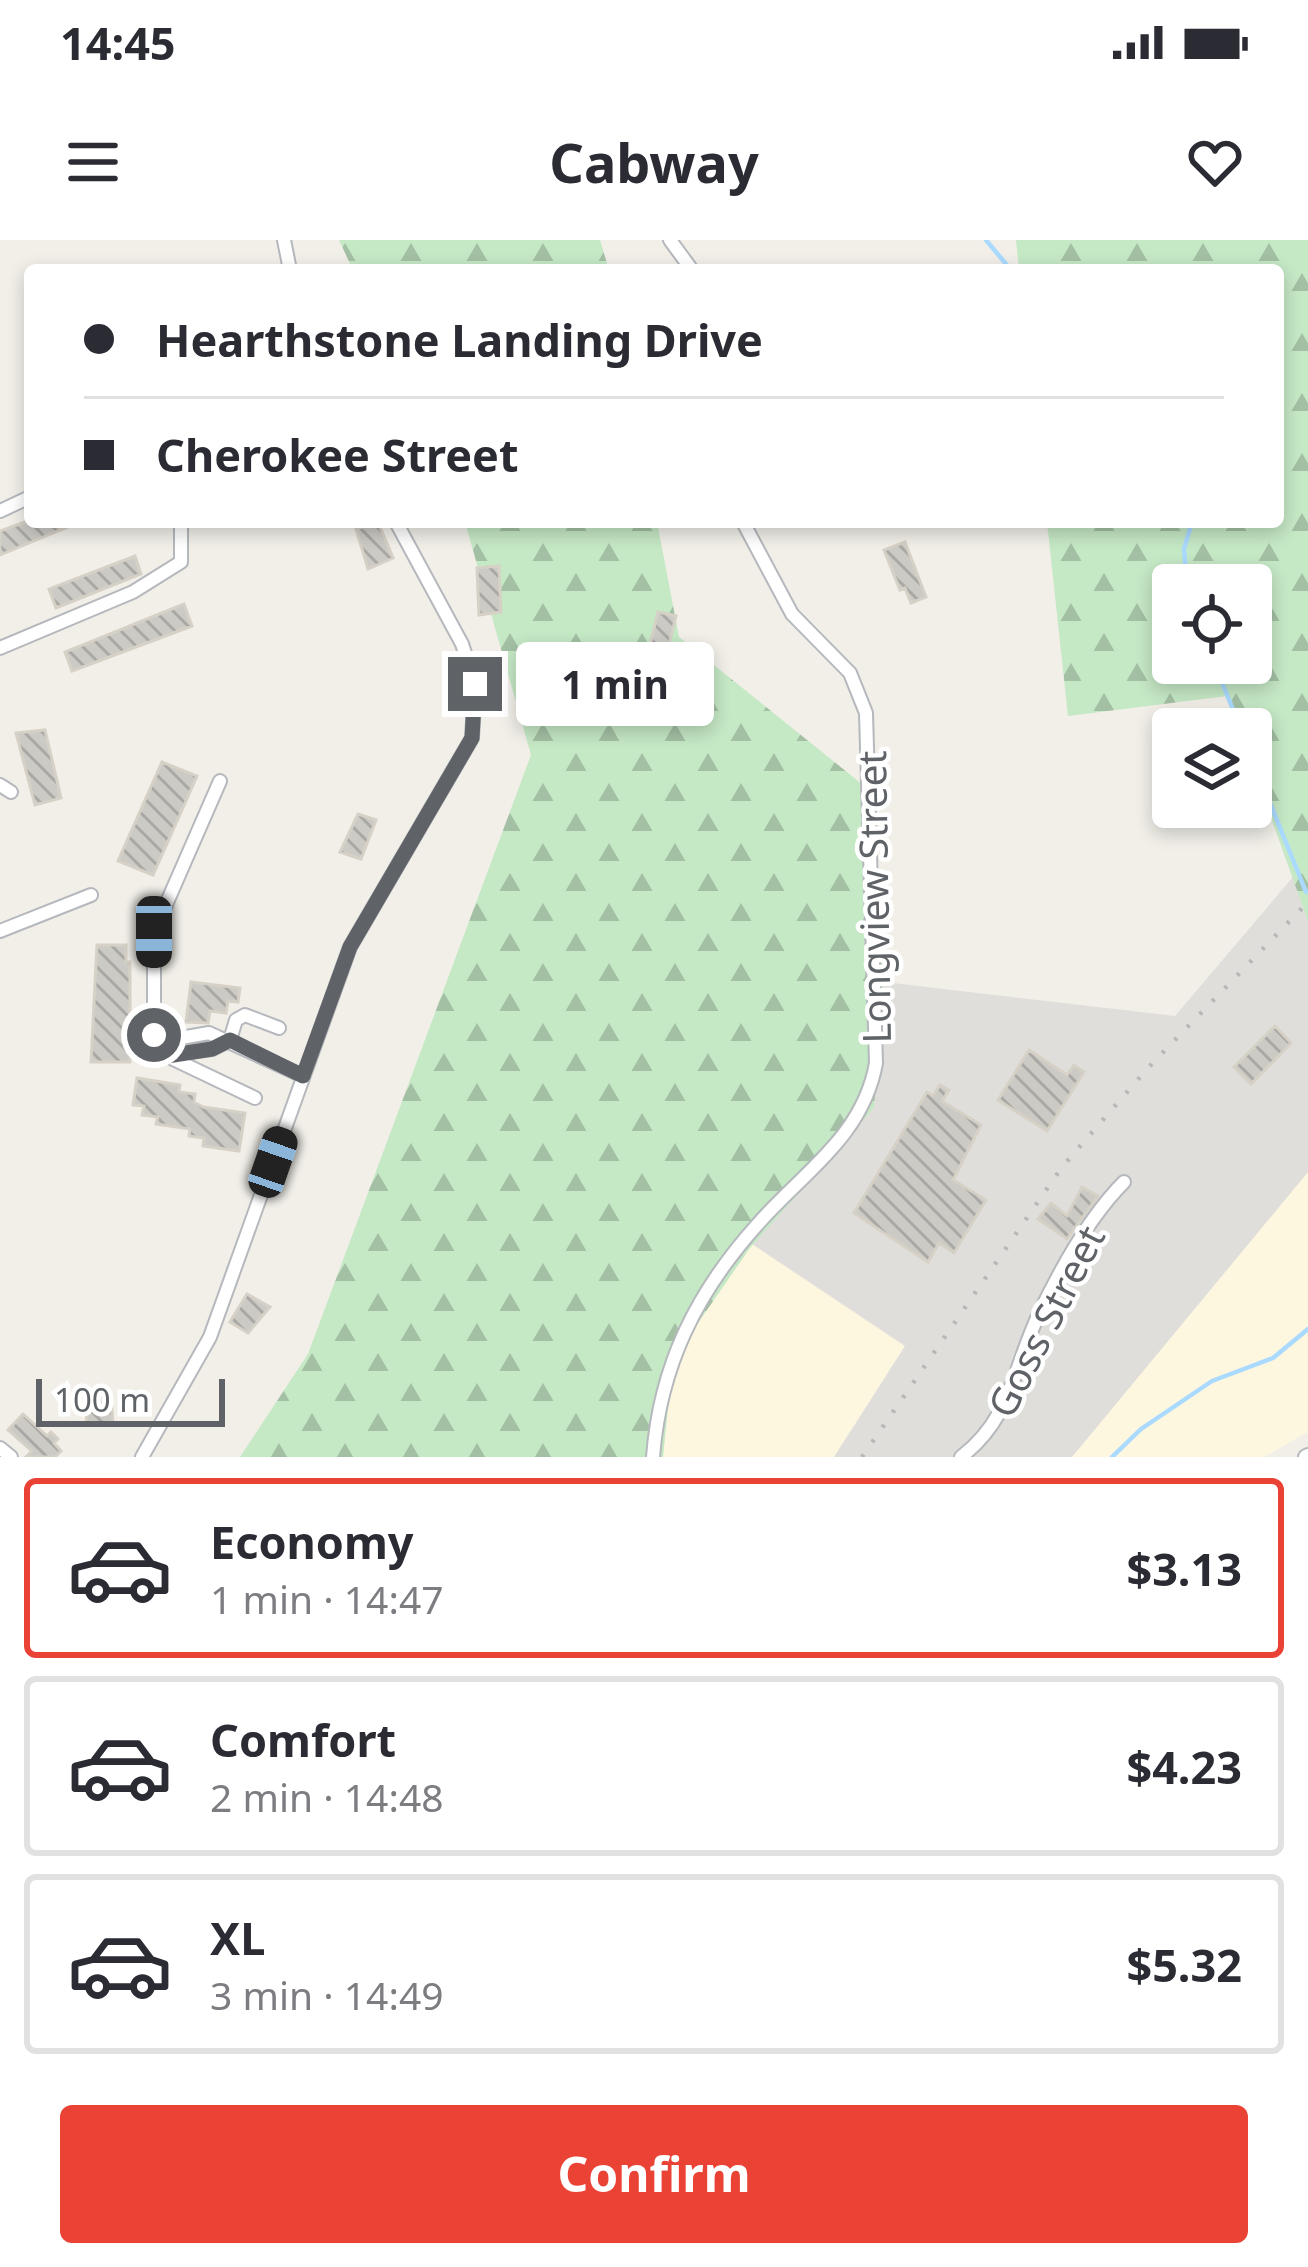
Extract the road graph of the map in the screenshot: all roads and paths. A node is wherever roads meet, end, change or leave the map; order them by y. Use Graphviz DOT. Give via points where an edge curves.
graph roads {
  1 [pos="181,528"];
  2 [pos="399,528"];
  3 [pos="746,528"];
  4 [pos="0,648"];
  5 [pos="220,782"];
  6 [pos="91,895"];
  7 [pos="0,931"];
  8 [pos="279,1028"];
  9 [pos="230,1040"];
  10 [pos="158,1042"];
  11 [pos="167,1056"];
  12 [pos="303,1076"];
  13 [pos="256,1098"];
  14 [pos="1124,1182"];
  15 [pos="0,1448"];
  16 [pos="10,1457"];
  17 [pos="142,1457"];
  18 [pos="653,1457"];
  19 [pos="961,1457"];
  1 -- 4 [label="street" via="182,562 133,592"];
  2 -- 12 [label="street" via="462,644 475,684 472,738 350,947"];
  3 -- 18 [label="street, Longview Street" via="792,614 850,673 866,713 876,1064 843,1135 759,1222 698,1304 661,1386"];
  5 -- 10 [label="street" via="157,919"];
  6 -- 7 [label="street"];
  8 -- 9 [label="street" via="245,1015"];
  9 -- 10 [label="street" via="208,1033"];
  9 -- 11 [label="street"];
  9 -- 12 [label="street"];
  10 -- 11 [label="street"];
  11 -- 13 [label="street"];
  12 -- 17 [label="street" via="210,1336"];
  14 -- 19 [label="street, Goss Street" via="1039,1314 995,1425"];
  15 -- 16 [label="street"];
}
